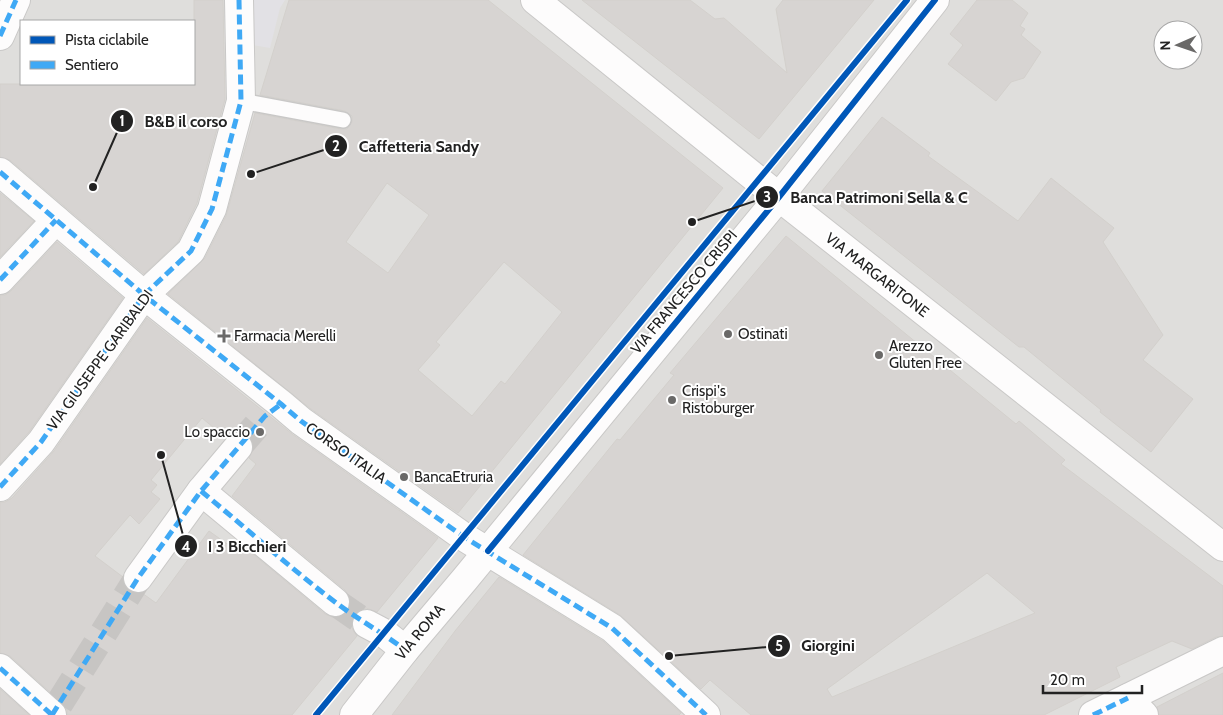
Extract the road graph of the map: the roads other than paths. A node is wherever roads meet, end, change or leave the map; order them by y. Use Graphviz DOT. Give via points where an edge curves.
graph roads {
  1 [pos="16,0"];
  2 [pos="239,0"];
  3 [pos="535,0"];
  4 [pos="935,0"];
  5 [pos="0,36"];
  6 [pos="241,100"];
  7 [pos="343,120"];
  8 [pos="0,172"];
  9 [pos="779,198"];
  10 [pos="56,220"];
  11 [pos="0,280"];
  12 [pos="144,295"];
  13 [pos="238,448"];
  14 [pos="0,487"];
  15 [pos="201,491"];
  16 [pos="1223,547"];
  17 [pos="488,551"];
  18 [pos="138,578"];
  19 [pos="335,602"];
  20 [pos="366,624"];
  21 [pos="405,650"];
  22 [pos="1223,651"];
  23 [pos="0,668"];
  24 [pos="1136,706"];
  25 [pos="54,711"];
  26 [pos="354,715"];
  27 [pos="706,715"];
  28 [pos="1092,715"];
  1 -- 5 [label="street"];
  2 -- 6 [label="street, VIA GIUSEPPE GARIBALDI"];
  3 -- 9 [label="street, VIA MARGARITONE"];
  4 -- 9 [label="street, VIA FRANCESCO CRISPI"];
  6 -- 7 [label="lane"];
  6 -- 12 [label="street, VIA GIUSEPPE GARIBALDI" via="212,209 191,251"];
  8 -- 10 [label="street, CORSO ITALIA"];
  9 -- 16 [label="street, VIA MARGARITONE"];
  9 -- 17 [label="street, VIA FRANCESCO CRISPI"];
  10 -- 11 [label="street"];
  10 -- 12 [label="street, CORSO ITALIA"];
  12 -- 14 [label="street, VIA GIUSEPPE GARIBALDI" via="41,442"];
  12 -- 17 [label="street, CORSO ITALIA" via="273,410 301,421"];
  13 -- 15 [label="street"];
  15 -- 18 [label="street"];
  15 -- 19 [label="street"];
  17 -- 21 [label="street, VIA ROMA"];
  17 -- 27 [label="street, CORSO ITALIA" via="612,628"];
  20 -- 21 [label="street"];
  21 -- 26 [label="street, VIA ROMA"];
  22 -- 24 [label="street"];
  23 -- 25 [label="street"];
  24 -- 28 [label="street"];
}
